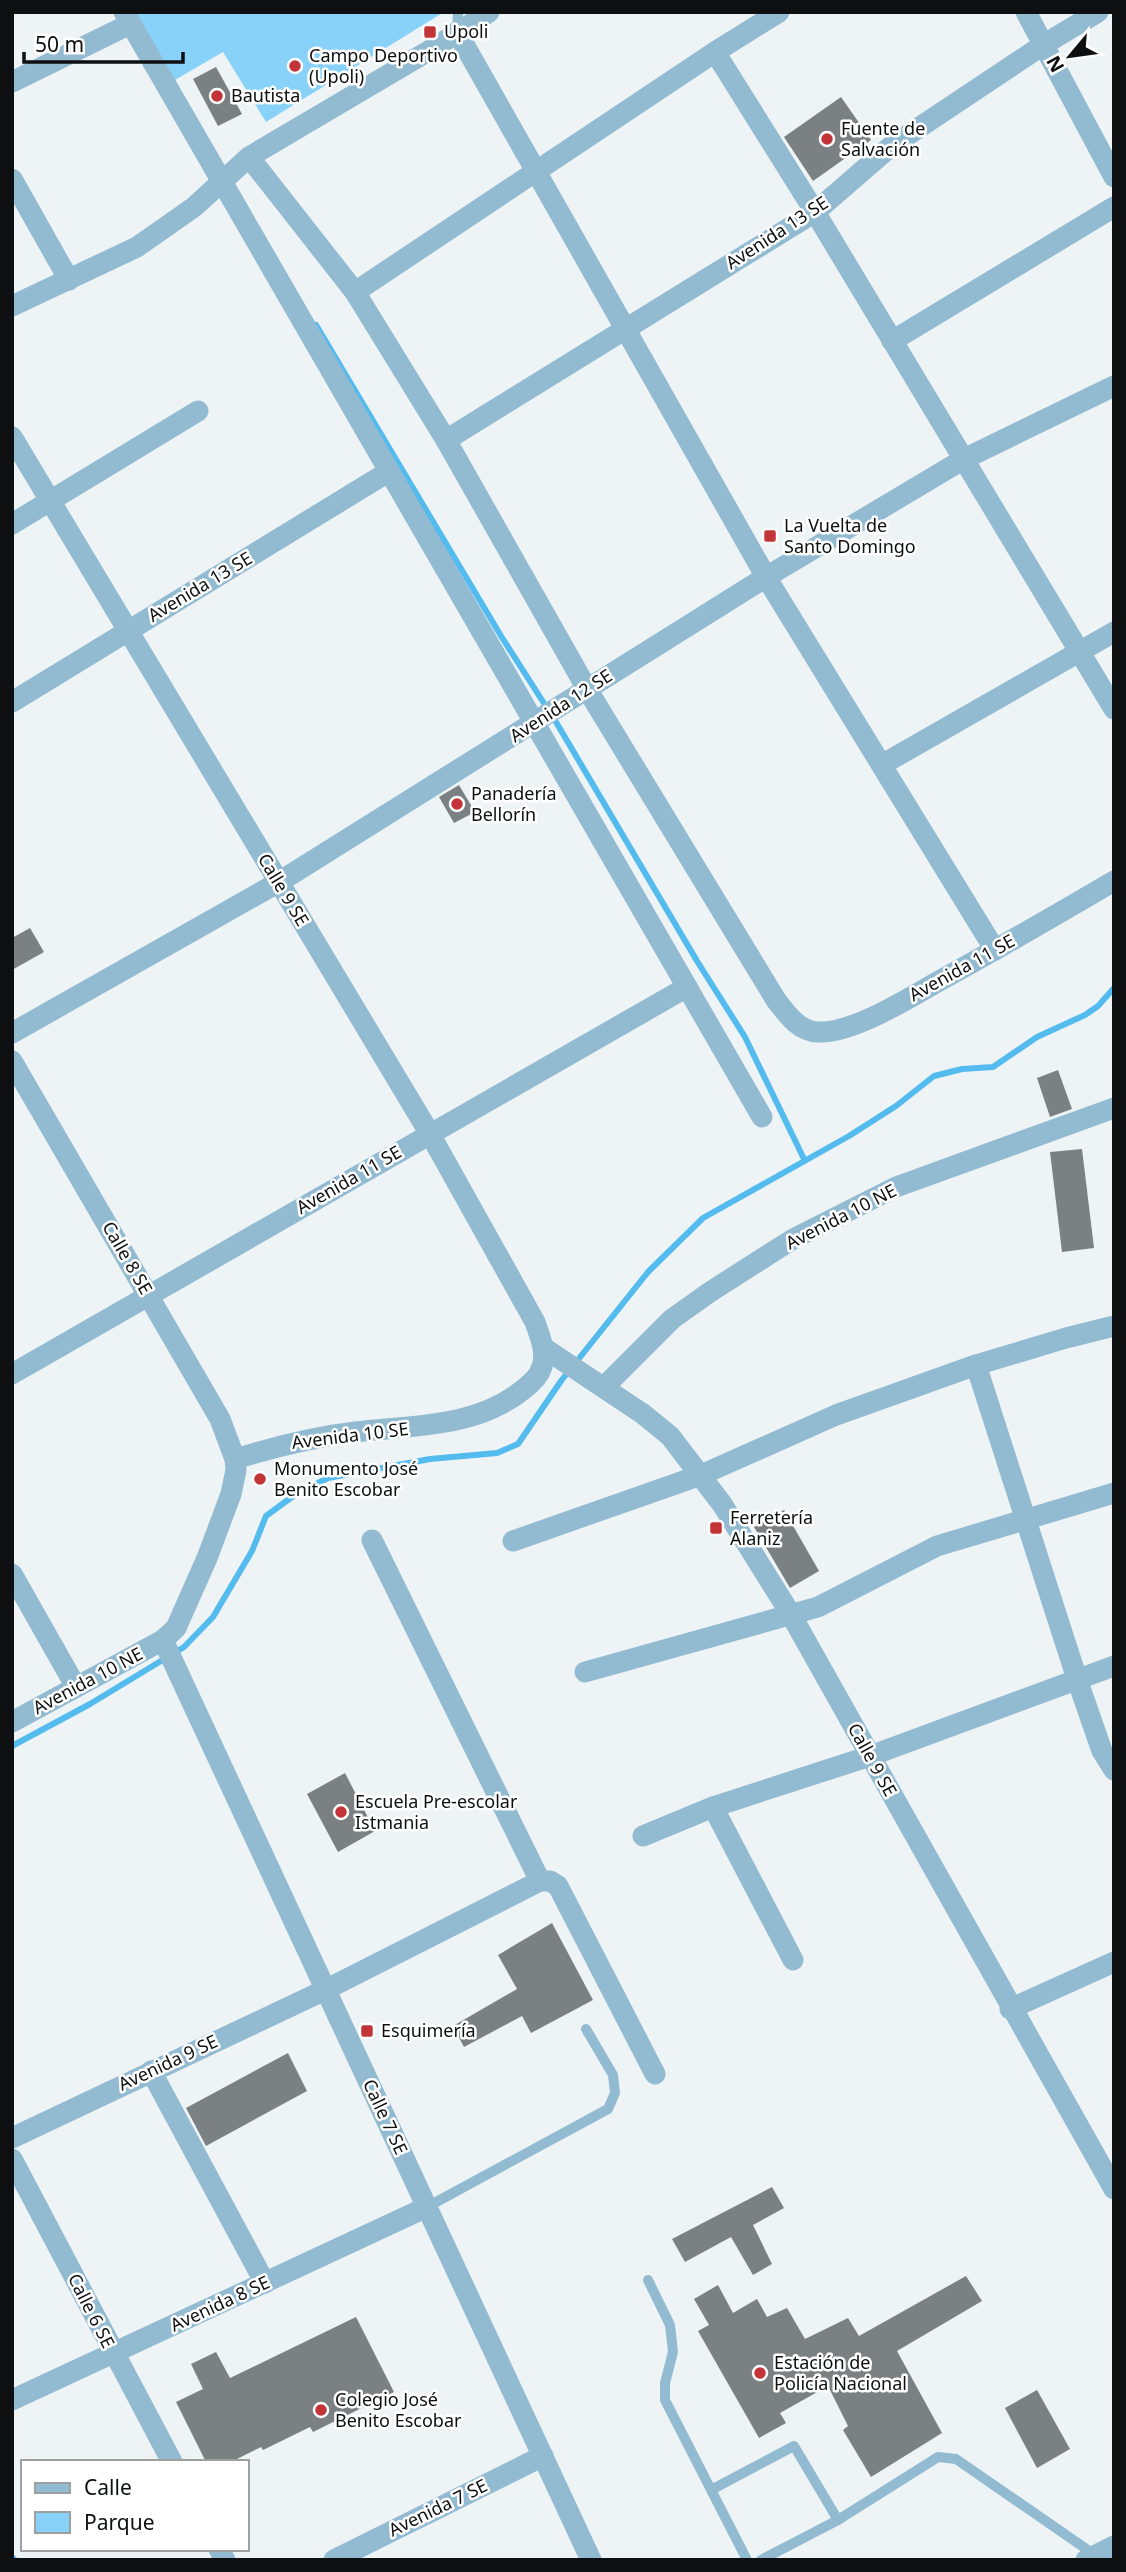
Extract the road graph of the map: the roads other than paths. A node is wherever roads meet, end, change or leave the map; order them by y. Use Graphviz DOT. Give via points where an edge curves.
graph roads {
  1 [pos="489,12"];
  2 [pos="779,12"];
  3 [pos="1026,12"];
  4 [pos="1098,12"];
  5 [pos="127,18"];
  6 [pos="457,22"];
  7 [pos="1043,46"];
  8 [pos="715,52"];
  9 [pos="12,82"];
  10 [pos="249,157"];
  11 [pos="536,172"];
  12 [pos="1114,177"];
  13 [pos="12,179"];
  14 [pos="221,185"];
  15 [pos="1114,207"];
  16 [pos="815,212"];
  17 [pos="69,280"];
  18 [pos="355,292"];
  19 [pos="12,306"];
  20 [pos="625,329"];
  21 [pos="892,341"];
  22 [pos="1114,386"];
  23 [pos="198,411"];
  24 [pos="12,437"];
  25 [pos="446,440"];
  26 [pos="964,459"];
  27 [pos="388,472"];
  28 [pos="51,501"];
  29 [pos="12,524"];
  30 [pos="766,577"];
  31 [pos="128,631"];
  32 [pos="1114,632"];
  33 [pos="1080,652"];
  34 [pos="587,689"];
  35 [pos="12,702"];
  36 [pos="1114,709"];
  37 [pos="538,721"];
  38 [pos="883,764"];
  39 [pos="1114,881"];
  40 [pos="279,882"];
  41 [pos="995,950"];
  42 [pos="687,988"];
  43 [pos="12,1033"];
  44 [pos="12,1061"];
  45 [pos="1114,1108"];
  46 [pos="762,1117"];
  47 [pos="429,1135"];
  48 [pos="149,1295"];
  49 [pos="1114,1326"];
  50 [pos="551,1352"];
  51 [pos="976,1365"];
  52 [pos="12,1374"];
  53 [pos="604,1387"];
  54 [pos="235,1459"];
  55 [pos="701,1475"];
  56 [pos="1114,1493"];
  57 [pos="1026,1519"];
  58 [pos="372,1540"];
  59 [pos="513,1541"];
  60 [pos="12,1574"];
  61 [pos="790,1614"];
  62 [pos="166,1646"];
  63 [pos="1114,1666"];
  64 [pos="585,1672"];
  65 [pos="1077,1679"];
  66 [pos="76,1687"];
  67 [pos="12,1722"];
  68 [pos="870,1756"];
  69 [pos="1114,1770"];
  70 [pos="713,1807"];
  71 [pos="643,1836"];
  72 [pos="540,1881"];
  73 [pos="793,1960"];
  74 [pos="1114,1962"];
  75 [pos="325,1990"];
  76 [pos="1010,2009"];
  77 [pos="586,2029"];
  78 [pos="151,2071"];
  79 [pos="655,2074"];
  80 [pos="12,2138"];
  81 [pos="12,2159"];
  82 [pos="1107,2164"];
  83 [pos="1114,2189"];
  84 [pos="427,2207"];
  85 [pos="648,2280"];
  86 [pos="265,2283"];
  87 [pos="113,2353"];
  88 [pos="12,2400"];
  89 [pos="543,2456"];
  90 [pos="171,2460"];
  91 [pos="711,2490"];
  92 [pos="838,2520"];
  93 [pos="1099,2555"];
  94 [pos="334,2560"];
  95 [pos="592,2560"];
  96 [pos="747,2560"];
  97 [pos="761,2560"];
  1 -- 6 [label="street"];
  2 -- 8 [label="street"];
  3 -- 7 [label="street"];
  4 -- 7 [label="street, Avenida 13 SE"];
  5 -- 9 [label="street"];
  5 -- 14 [label="street"];
  6 -- 10 [label="street"];
  6 -- 11 [label="street"];
  7 -- 12 [label="street"];
  7 -- 16 [label="street, Avenida 13 SE" via="890,147"];
  8 -- 11 [label="street"];
  8 -- 16 [label="street"];
  10 -- 14 [label="street"];
  10 -- 18 [label="street"];
  11 -- 18 [label="street"];
  11 -- 20 [label="street"];
  13 -- 17 [label="street"];
  14 -- 17 [label="street" via="137,247"];
  14 -- 27 [label="street"];
  15 -- 21 [label="street"];
  16 -- 20 [label="street, Avenida 13 SE"];
  16 -- 21 [label="street"];
  17 -- 19 [label="street"];
  18 -- 25 [label="street"];
  20 -- 25 [label="street, Avenida 13 SE"];
  20 -- 30 [label="street"];
  21 -- 26 [label="street"];
  22 -- 26 [label="street, Avenida 12 SE"];
  23 -- 28 [label="street"];
  24 -- 28 [label="street, Calle 9 SE"];
  25 -- 34 [label="street"];
  26 -- 30 [label="street, Avenida 12 SE"];
  26 -- 33 [label="street"];
  27 -- 31 [label="street, Avenida 13 SE"];
  27 -- 37 [label="street"];
  28 -- 29 [label="street"];
  28 -- 31 [label="street, Calle 9 SE"];
  30 -- 34 [label="street, Avenida 12 SE"];
  30 -- 38 [label="street"];
  31 -- 35 [label="street, Avenida 13 SE"];
  31 -- 40 [label="street, Calle 9 SE"];
  32 -- 33 [label="street"];
  33 -- 36 [label="street"];
  33 -- 38 [label="street"];
  34 -- 37 [label="street, Avenida 12 SE"];
  34 -- 41 [label="street, Avenida 11 SE" via="776,1000 803,1027 817,1032 840,1029 883,1012"];
  37 -- 40 [label="street, Avenida 12 SE"];
  37 -- 42 [label="street"];
  38 -- 41 [label="street"];
  39 -- 41 [label="street, Avenida 11 SE"];
  40 -- 43 [label="street, Avenida 12 SE"];
  40 -- 47 [label="street, Calle 9 SE"];
  42 -- 46 [label="street"];
  42 -- 47 [label="street, Avenida 11 SE"];
  44 -- 48 [label="street, Calle 8 SE"];
  45 -- 53 [label="street, Avenida 10 NE" via="896,1187 793,1239 672,1319"];
  47 -- 48 [label="street, Avenida 11 SE"];
  47 -- 50 [label="street, Calle 9 SE"];
  48 -- 52 [label="street, Avenida 11 SE"];
  48 -- 54 [label="street, Calle 8 SE" via="220,1419"];
  49 -- 51 [label="street"];
  50 -- 53 [label="street, Calle 9 SE"];
  50 -- 54 [label="street, Avenida 10 SE" via="528,1385 482,1414 422,1427 354,1432 282,1445"];
  51 -- 55 [label="street" via="836,1415"];
  51 -- 57 [label="street"];
  53 -- 55 [label="street, Calle 9 SE" via="670,1436"];
  54 -- 62 [label="street" via="231,1494"];
  55 -- 59 [label="street"];
  55 -- 61 [label="street, Calle 9 SE"];
  56 -- 57 [label="street"];
  57 -- 61 [label="street" via="937,1546 818,1607"];
  57 -- 65 [label="street"];
  58 -- 72 [label="street"];
  60 -- 66 [label="street"];
  61 -- 64 [label="street"];
  61 -- 68 [label="street, Calle 9 SE"];
  62 -- 66 [label="street, Avenida 10 NE"];
  62 -- 75 [label="street, Calle 7 SE"];
  63 -- 65 [label="street"];
  65 -- 68 [label="street"];
  65 -- 69 [label="street" via="1102,1751"];
  66 -- 67 [label="street, Avenida 10 NE"];
  68 -- 70 [label="street"];
  68 -- 76 [label="street, Calle 9 SE"];
  70 -- 71 [label="street"];
  70 -- 73 [label="street"];
  72 -- 75 [label="street, Avenida 9 SE"];
  72 -- 79 [label="street" via="558,1886"];
  74 -- 76 [label="street"];
  75 -- 78 [label="street, Avenida 9 SE"];
  75 -- 84 [label="street, Calle 7 SE"];
  76 -- 82 [label="street, Calle 9 SE"];
  77 -- 84 [label="lane" via="613,2075 615,2093 608,2109"];
  78 -- 80 [label="street, Avenida 9 SE"];
  78 -- 86 [label="street"];
  81 -- 87 [label="street, Calle 6 SE"];
  82 -- 83 [label="street, Calle 9 SE"];
  84 -- 86 [label="street, Avenida 8 SE"];
  84 -- 89 [label="street, Calle 7 SE"];
  85 -- 91 [label="lane" via="670,2325 673,2352 665,2400"];
  86 -- 87 [label="street, Avenida 8 SE"];
  87 -- 88 [label="street, Avenida 8 SE"];
  87 -- 90 [label="street, Calle 6 SE"];
  89 -- 94 [label="street, Avenida 7 SE"];
  89 -- 95 [label="street, Calle 7 SE"];
  91 -- 92 [label="lane" via="794,2446"];
  91 -- 96 [label="lane"];
  92 -- 93 [label="lane" via="938,2457 956,2459"];
  92 -- 97 [label="lane"];
}
